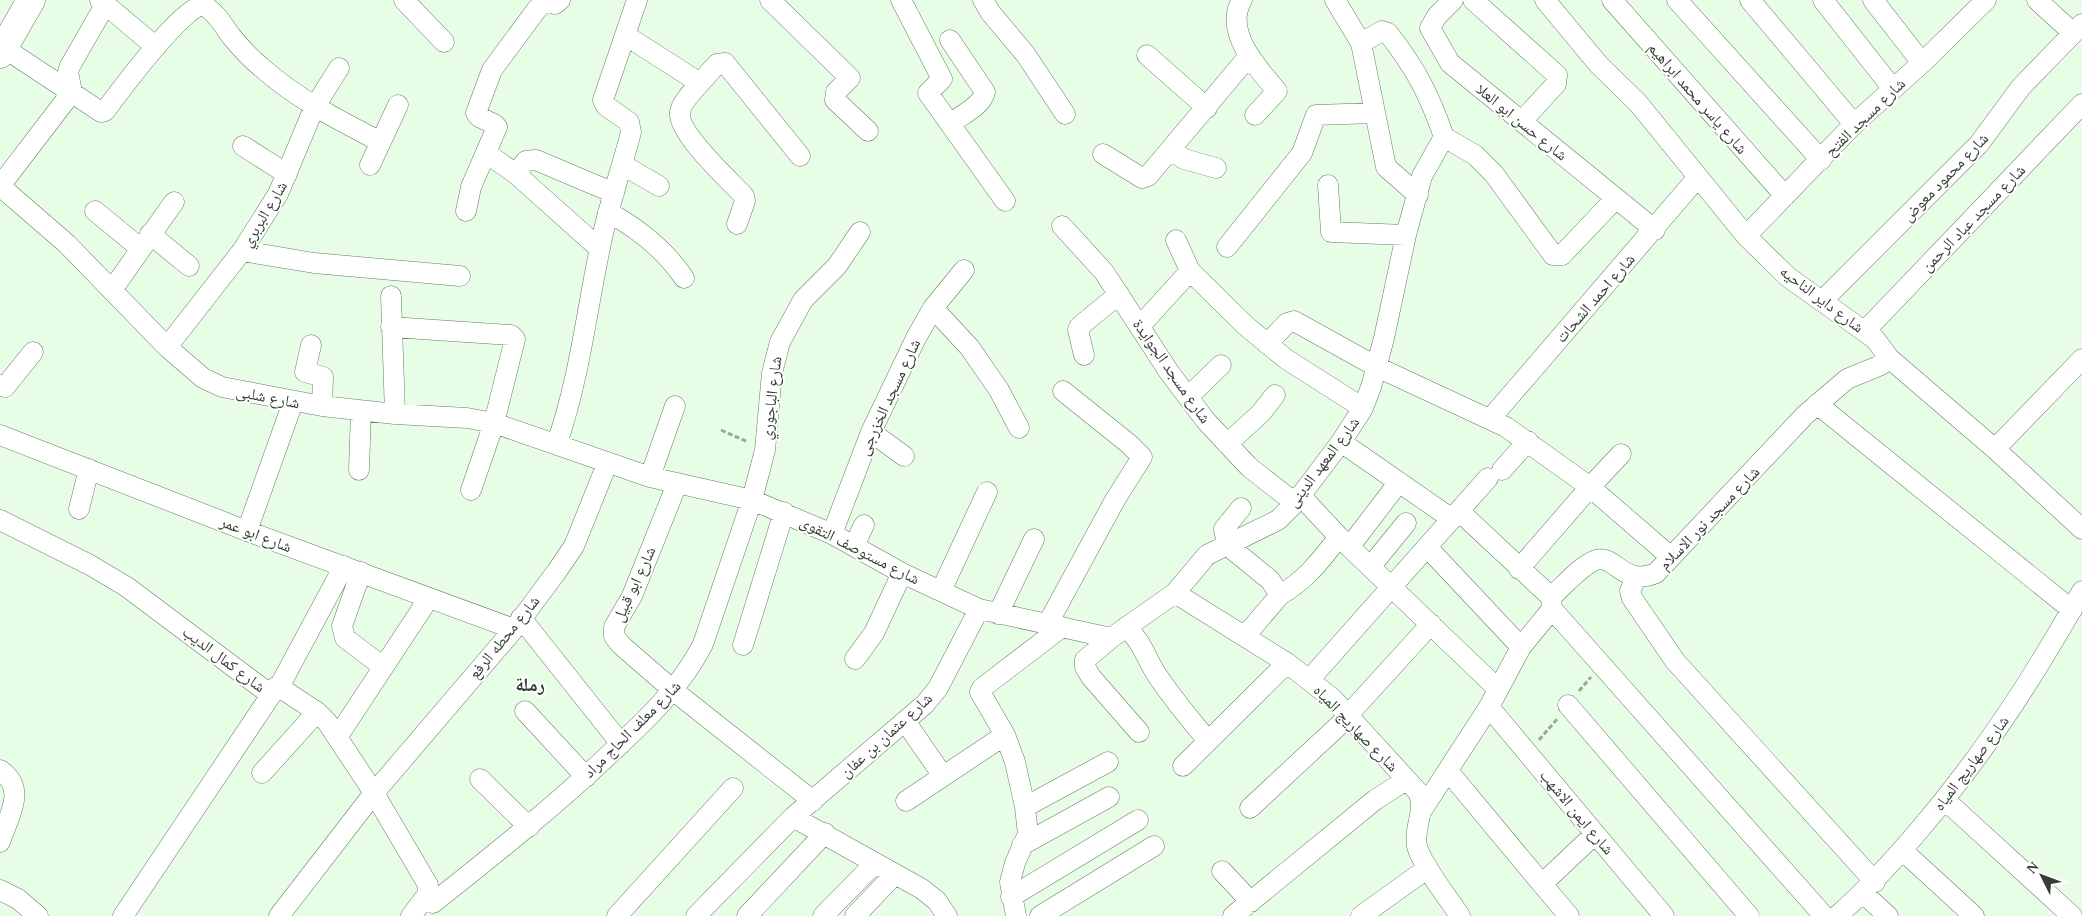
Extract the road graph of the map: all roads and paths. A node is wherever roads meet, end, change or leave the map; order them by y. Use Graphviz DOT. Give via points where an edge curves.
graph roads {
  1 [pos="32,0"];
  2 [pos="404,0"];
  3 [pos="560,0"];
  4 [pos="637,0"];
  5 [pos="770,0"];
  6 [pos="901,0"];
  7 [pos="983,0"];
  8 [pos="1242,0"];
  9 [pos="1334,0"];
  10 [pos="1453,0"];
  11 [pos="1473,0"];
  12 [pos="1545,0"];
  13 [pos="1612,0"];
  14 [pos="1677,0"];
  15 [pos="1750,0"];
  16 [pos="1823,0"];
  17 [pos="1873,0"];
  18 [pos="2037,0"];
  19 [pos="1977,3"];
  20 [pos="113,5"];
  21 [pos="2078,29"];
  22 [pos="625,35"];
  23 [pos="5,37"];
  24 [pos="950,40"];
  25 [pos="444,42"];
  26 [pos="1360,43"];
  27 [pos="156,47"];
  28 [pos="1147,55"];
  29 [pos="1248,57"];
  30 [pos="1922,63"];
  31 [pos="339,68"];
  32 [pos="700,83"];
  33 [pos="1893,89"];
  34 [pos="72,92"];
  35 [pos="2082,104"];
  36 [pos="398,105"];
  37 [pos="314,108"];
  38 [pos="1206,108"];
  39 [pos="1374,113"];
  40 [pos="1065,114"];
  41 [pos="1255,115"];
  42 [pos="1522,121"];
  43 [pos="950,124"];
  44 [pos="1854,124"];
  45 [pos="868,131"];
  46 [pos="1444,137"];
  47 [pos="381,142"];
  48 [pos="243,146"];
  49 [pos="1170,150"];
  50 [pos="486,153"];
  51 [pos="1103,154"];
  52 [pos="800,156"];
  53 [pos="1821,160"];
  54 [pos="370,165"];
  55 [pos="623,165"];
  56 [pos="1216,168"];
  57 [pos="287,174"];
  58 [pos="516,174"];
  59 [pos="1698,177"];
  60 [pos="1328,184"];
  61 [pos="0,186"];
  62 [pos="659,186"];
  63 [pos="614,193"];
  64 [pos="1418,195"];
  65 [pos="1785,196"];
  66 [pos="1616,198"];
  67 [pos="1005,201"];
  68 [pos="174,202"];
  69 [pos="96,210"];
  70 [pos="466,211"];
  71 [pos="608,212"];
  72 [pos="737,224"];
  73 [pos="1062,226"];
  74 [pos="1655,230"];
  75 [pos="860,232"];
  76 [pos="1406,235"];
  77 [pos="1746,236"];
  78 [pos="1176,240"];
  79 [pos="145,241"];
  80 [pos="1227,247"];
  81 [pos="600,249"];
  82 [pos="242,251"];
  83 [pos="190,266"];
  84 [pos="964,270"];
  85 [pos="1190,271"];
  86 [pos="460,276"];
  87 [pos="684,278"];
  88 [pos="112,290"];
  89 [pos="1119,294"];
  90 [pos="392,296"];
  91 [pos="1822,301"];
  92 [pos="933,308"];
  93 [pos="1140,326"];
  94 [pos="391,327"];
  95 [pos="1865,331"];
  96 [pos="1267,344"];
  97 [pos="311,346"];
  98 [pos="167,347"];
  99 [pos="33,352"];
  100 [pos="1084,355"];
  101 [pos="1889,358"];
  102 [pos="2082,359"];
  103 [pos="1221,365"];
  104 [pos="1377,367"];
  105 [pos="0,385"];
  106 [pos="1063,391"];
  107 [pos="1275,395"];
  108 [pos="1188,397"];
  109 [pos="293,402"];
  110 [pos="1817,404"];
  111 [pos="322,406"];
  112 [pos="675,406"];
  113 [pos="1363,408"];
  114 [pos="361,411"];
  115 [pos="395,414"];
  116 [pos="1491,418"];
  117 [pos="494,422"];
  118 [pos="1020,428"];
  119 [pos="721,430"];
  120 [pos="871,432"];
  121 [pos="0,435"];
  122 [pos="1528,441"];
  123 [pos="1341,442"];
  124 [pos="558,443"];
  125 [pos="1228,444"];
  126 [pos="1995,449"];
  127 [pos="765,450"];
  128 [pos="1621,454"];
  129 [pos="904,456"];
  130 [pos="607,464"];
  131 [pos="89,469"];
  132 [pos="358,470"];
  133 [pos="650,477"];
  134 [pos="1399,482"];
  135 [pos="677,484"];
  136 [pos="1590,487"];
  137 [pos="471,490"];
  138 [pos="987,492"];
  139 [pos="1297,499"];
  140 [pos="752,500"];
  141 [pos="1241,508"];
  142 [pos="79,510"];
  143 [pos="784,512"];
  144 [pos="1455,515"];
  145 [pos="1406,524"];
  146 [pos="864,525"];
  147 [pos="2,527"];
  148 [pos="2082,529"];
  149 [pos="247,530"];
  150 [pos="832,534"];
  151 [pos="1034,539"];
  152 [pos="1345,542"];
  153 [pos="1227,545"];
  154 [pos="854,546"];
  155 [pos="1427,547"];
  156 [pos="1671,557"];
  157 [pos="1371,566"];
  158 [pos="1519,569"];
  159 [pos="352,570"];
  160 [pos="902,573"];
  161 [pos="1636,578"];
  162 [pos="1392,586"];
  163 [pos="941,591"];
  164 [pos="2082,591"];
  165 [pos="1175,593"];
  166 [pos="1280,595"];
  167 [pos="429,598"];
  168 [pos="1551,603"];
  169 [pos="978,609"];
  170 [pos="2072,610"];
  171 [pos="998,614"];
  172 [pos="518,624"];
  173 [pos="1431,624"];
  174 [pos="1055,626"];
  175 [pos="1119,632"];
  176 [pos="1244,636"];
  177 [pos="744,646"];
  178 [pos="1521,647"];
  179 [pos="855,659"];
  180 [pos="1287,663"];
  181 [pos="382,666"];
  182 [pos="1309,680"];
  183 [pos="1498,689"];
  184 [pos="275,691"];
  185 [pos="674,691"];
  186 [pos="1568,705"];
  187 [pos="1489,707"];
  188 [pos="525,711"];
  189 [pos="317,712"];
  190 [pos="1348,716"];
  191 [pos="905,721"];
  192 [pos="1139,732"];
  193 [pos="1005,735"];
  194 [pos="338,736"];
  195 [pos="1208,741"];
  196 [pos="621,744"];
  197 [pos="1108,762"];
  198 [pos="1183,766"];
  199 [pos="0,770"];
  200 [pos="1448,770"];
  201 [pos="262,772"];
  202 [pos="944,776"];
  203 [pos="586,777"];
  204 [pos="480,779"];
  205 [pos="1406,780"];
  206 [pos="733,788"];
  207 [pos="374,793"];
  208 [pos="1109,797"];
  209 [pos="1945,800"];
  210 [pos="813,801"];
  211 [pos="906,801"];
  212 [pos="1025,807"];
  213 [pos="1250,808"];
  214 [pos="1422,810"];
  215 [pos="793,817"];
  216 [pos="1138,820"];
  217 [pos="529,827"];
  218 [pos="825,833"];
  219 [pos="1595,834"];
  220 [pos="0,842"];
  221 [pos="1022,845"];
  222 [pos="1154,846"];
  223 [pos="1902,850"];
  224 [pos="875,863"];
  225 [pos="1428,868"];
  226 [pos="1222,871"];
  227 [pos="895,874"];
  228 [pos="1542,884"];
  229 [pos="1869,887"];
  230 [pos="0,890"];
  231 [pos="433,900"];
  232 [pos="1251,902"];
  233 [pos="1014,906"];
  234 [pos="38,916"];
  235 [pos="123,916"];
  236 [pos="280,916"];
  237 [pos="411,916"];
  238 [pos="617,916"];
  239 [pos="696,916"];
  240 [pos="747,916"];
  241 [pos="822,916"];
  242 [pos="855,916"];
  243 [pos="947,916"];
  244 [pos="1040,916"];
  245 [pos="1233,916"];
  246 [pos="1362,916"];
  247 [pos="1460,916"];
  248 [pos="1569,916"];
  249 [pos="1664,916"];
  250 [pos="1748,916"];
  251 [pos="1824,916"];
  252 [pos="1837,916"];
  253 [pos="1888,916"];
  254 [pos="1974,916"];
  255 [pos="2072,916"];
  1 -- 23 [label="main road"];
  2 -- 25 [label="street"];
  3 -- 50 [label="street" via="556,4 547,1 541,4 489,77 476,113 497,127"];
  4 -- 22 [label="street"];
  5 -- 45 [label="street" via="850,78 836,92 835,100"];
  6 -- 43 [label="street" via="942,79 928,93"];
  7 -- 40 [label="street"];
  8 -- 29 [label="street" via="1237,26"];
  9 -- 26 [label="street"];
  10 -- 42 [label="street, شارع حسن ابو العلا" via="1430,25 1437,42 1450,63"];
  11 -- 42 [label="street" via="1558,77 1556,84"];
  12 -- 59 [label="street, شارع داير الناحيه" via="1599,64 1638,103"];
  13 -- 65 [label="street, شارع ياسر محمد ابراهيم"];
  14 -- 53 [label="street"];
  15 -- 44 [label="street"];
  16 -- 33 [label="street"];
  17 -- 30 [label="street"];
  18 -- 21 [label="street"];
  19 -- 30 [label="street, شارع مسجد الفتح"];
  20 -- 27 [label="street"];
  20 -- 34 [label="street" via="70,66"];
  21 -- 91 [label="street, شارع محمود معوض" via="2021,87 1979,144"];
  22 -- 32 [label="street"];
  22 -- 55 [label="street" via="604,100 606,106 631,125"];
  23 -- 34 [label="street"];
  24 -- 43 [label="street" via="985,92 979,103"];
  26 -- 39 [label="street"];
  26 -- 46 [label="street" via="1382,32 1388,33 1417,73 1431,99"];
  27 -- 34 [label="street" via="105,110 99,111"];
  27 -- 37 [label="street" via="191,10 203,5 258,65"];
  28 -- 38 [label="street"];
  29 -- 38 [label="street"];
  29 -- 41 [label="street" via="1277,91"];
  30 -- 33 [label="street, شارع مسجد الفتح"];
  31 -- 37 [label="street, شارع البربري"];
  32 -- 52 [label="street" via="718,64 725,63"];
  32 -- 72 [label="street" via="681,109 682,122 698,146 744,196"];
  33 -- 44 [label="street, شارع مسجد الفتح"];
  34 -- 61 [label="street"];
  35 -- 95 [label="street, شارع مسجد عباد الرحمن"];
  36 -- 47 [label="street"];
  37 -- 47 [label="street"];
  37 -- 57 [label="street, شارع البربري"];
  38 -- 49 [label="street"];
  39 -- 64 [label="street" via="1388,170"];
  39 -- 80 [label="street" via="1316,115 1302,154"];
  42 -- 66 [label="street, شارع حسن ابو العلا"];
  43 -- 67 [label="street"];
  44 -- 53 [label="street, شارع مسجد الفتح"];
  46 -- 64 [label="street, شارع المعهد الدينى" via="1422,176"];
  46 -- 66 [label="street" via="1475,155 1494,174 1553,254 1562,255"];
  47 -- 54 [label="street"];
  48 -- 57 [label="street"];
  49 -- 51 [label="street" via="1144,178"];
  49 -- 56 [label="street" via="1184,159"];
  50 -- 58 [label="street"];
  50 -- 70 [label="street" via="471,187"];
  53 -- 65 [label="street, شارع مسجد الفتح"];
  55 -- 62 [label="street"];
  55 -- 63 [label="street"];
  57 -- 82 [label="street, شارع البربري"];
  58 -- 63 [label="street" via="526,160 536,160"];
  58 -- 81 [label="street"];
  59 -- 74 [label="street, شارع احمد الشحات"];
  59 -- 77 [label="street, شارع داير الناحيه"];
  60 -- 76 [label="street" via="1331,232"];
  61 -- 88 [label="street, شارع شلبى" via="67,244"];
  63 -- 71 [label="street"];
  64 -- 76 [label="street, شارع المعهد الدينى"];
  65 -- 77 [label="street, شارع مسجد الفتح"];
  66 -- 74 [label="street, شارع حسن ابو العلا"];
  68 -- 79 [label="street"];
  69 -- 79 [label="street"];
  71 -- 81 [label="street"];
  71 -- 87 [label="street" via="644,235"];
  73 -- 89 [label="street, شارع مسجد الجوايدة" via="1104,272"];
  74 -- 116 [label="street, شارع احمد الشحات"];
  75 -- 127 [label="street, شارع الباجوري" via="836,266 803,300 780,342 772,373"];
  76 -- 104 [label="street, شارع المعهد الدينى"];
  77 -- 91 [label="street, شارع داير الناحيه" via="1788,277"];
  78 -- 85 [label="street"];
  79 -- 83 [label="street"];
  79 -- 88 [label="street"];
  81 -- 124 [label="street" via="583,347"];
  82 -- 86 [label="street" via="314,263"];
  82 -- 98 [label="street, شارع البربري"];
  84 -- 92 [label="street, شارع مسجد الخزرجى"];
  85 -- 93 [label="street"];
  85 -- 96 [label="street"];
  88 -- 98 [label="street, شارع شلبى"];
  89 -- 93 [label="street, شارع مسجد الجوايدة"];
  89 -- 100 [label="street" via="1079,326"];
  90 -- 94 [label="street"];
  91 -- 95 [label="street, شارع داير الناحيه"];
  92 -- 118 [label="street" via="970,348"];
  92 -- 120 [label="street, شارع مسجد الخزرجى"];
  93 -- 108 [label="street, شارع مسجد الجوايدة"];
  94 -- 115 [label="street"];
  94 -- 117 [label="street" via="511,335 516,341"];
  95 -- 101 [label="street, شارع داير الناحيه" via="1879,342"];
  96 -- 104 [label="street" via="1287,323 1294,321"];
  96 -- 113 [label="street"];
  97 -- 111 [label="street" via="305,372 324,377"];
  98 -- 109 [label="street, شارع شلبى" via="203,378 222,387"];
  99 -- 105 [label="street" via="6,387"];
  101 -- 110 [label="street, شارع مسجد نور الاسلام" via="1881,365 1848,379"];
  101 -- 126 [label="street, شارع داير الناحيه"];
  102 -- 126 [label="street"];
  103 -- 108 [label="street"];
  104 -- 113 [label="street, شارع المعهد الدينى"];
  104 -- 116 [label="street"];
  106 -- 174 [label="street" via="1129,444 1141,459 1115,500"];
  107 -- 125 [label="street"];
  108 -- 125 [label="street, شارع مسجد الجوايدة"];
  109 -- 111 [label="street, شارع شلبى"];
  109 -- 149 [label="street"];
  110 -- 156 [label="street, شارع مسجد نور الاسلام"];
  110 -- 170 [label="street"];
  111 -- 114 [label="street, شارع شلبى"];
  112 -- 133 [label="street"];
  113 -- 123 [label="street, شارع المعهد الدينى"];
  114 -- 115 [label="street, شارع شلبى"];
  114 -- 132 [label="street"];
  115 -- 117 [label="street, شارع شلبى"];
  116 -- 122 [label="street"];
  117 -- 124 [label="street, شارع شلبى"];
  117 -- 137 [label="street"];
  119 -- 127 [label="path"];
  120 -- 129 [label="street"];
  120 -- 150 [label="street, شارع مسجد الخزرجى"];
  121 -- 131 [label="street, شارع ابو عمر"];
  122 -- 136 [label="street"];
  122 -- 144 [label="street"];
  123 -- 134 [label="street"];
  123 -- 139 [label="street, شارع المعهد الدينى"];
  124 -- 130 [label="street, شارع شلبى"];
  125 -- 139 [label="street, شارع مسجد الجوايدة" via="1249,467"];
  126 -- 148 [label="street, شارع داير الناحيه"];
  127 -- 140 [label="street, شارع الباجوري"];
  128 -- 136 [label="street"];
  130 -- 133 [label="street, شارع مستوصف التقوى"];
  130 -- 172 [label="street, شارع محطه الرفع" via="574,546"];
  131 -- 142 [label="street"];
  131 -- 149 [label="street, شارع ابو عمر"];
  133 -- 135 [label="street, شارع مستوصف التقوى"];
  134 -- 144 [label="street"];
  134 -- 152 [label="street"];
  135 -- 140 [label="street, شارع مستوصف التقوى"];
  135 -- 185 [label="street, شارع ابو قبيل" via="632,596 613,632 621,645"];
  136 -- 156 [label="street"];
  136 -- 158 [label="street"];
  138 -- 163 [label="street"];
  139 -- 152 [label="street, شارع مسجد الجوايدة"];
  139 -- 153 [label="street, شارع المعهد الدينى" via="1278,520"];
  140 -- 143 [label="street, شارع مستوصف التقوى"];
  140 -- 185 [label="street, شارع معلف الحاج مراد" via="703,644"];
  141 -- 153 [label="street" via="1224,529"];
  143 -- 150 [label="street, شارع مستوصف التقوى"];
  143 -- 177 [label="street"];
  144 -- 155 [label="street"];
  144 -- 158 [label="street"];
  145 -- 157 [label="street"];
  146 -- 154 [label="street"];
  147 -- 184 [label="street, شارع كمال الديب" via="90,565 127,587"];
  149 -- 159 [label="street, شارع ابو عمر"];
  150 -- 154 [label="street, شارع مستوصف التقوى"];
  151 -- 171 [label="street"];
  152 -- 157 [label="street, شارع مسجد الجوايدة"];
  152 -- 166 [label="street" via="1292,590"];
  153 -- 165 [label="street, شارع المعهد الدينى" via="1201,560"];
  153 -- 166 [label="street" via="1270,580"];
  154 -- 160 [label="street, شارع مستوصف التقوى"];
  155 -- 162 [label="street"];
  155 -- 178 [label="street"];
  156 -- 161 [label="street, شارع مسجد نور الاسلام" via="1656,573"];
  157 -- 162 [label="street, شارع مسجد الجوايدة"];
  158 -- 168 [label="street"];
  159 -- 167 [label="street, شارع ابو عمر"];
  159 -- 181 [label="street" via="342,631 345,638"];
  159 -- 184 [label="street"];
  160 -- 163 [label="street, شارع مستوصف التقوى"];
  160 -- 179 [label="street" via="874,633"];
  161 -- 168 [label="street" via="1606,560 1598,559 1590,563"];
  161 -- 229 [label="street" via="1630,591 1632,598 1675,661"];
  162 -- 173 [label="street"];
  162 -- 182 [label="street"];
  163 -- 169 [label="street, شارع مستوصف التقوى"];
  164 -- 170 [label="street, شارع صهاريج المياه"];
  165 -- 175 [label="street, شارع المعهد الدينى"];
  165 -- 176 [label="street, شارع صهاريج المياه"];
  166 -- 176 [label="street"];
  167 -- 172 [label="street, شارع ابو عمر"];
  167 -- 181 [label="street"];
  168 -- 178 [label="street"];
  168 -- 251 [label="street"];
  169 -- 171 [label="street, شارع مستوصف التقوى"];
  169 -- 191 [label="street, شارع عثمان بن عفان" via="938,688"];
  170 -- 209 [label="street, شارع صهاريج المياه" via="1987,746"];
  171 -- 174 [label="street, شارع مستوصف التقوى"];
  172 -- 196 [label="street"];
  172 -- 207 [label="street, شارع محطه الرفع"];
  173 -- 183 [label="street"];
  173 -- 190 [label="street"];
  174 -- 175 [label="street, شارع مستوصف التقوى"];
  174 -- 193 [label="street" via="980,692"];
  175 -- 192 [label="street, شارع المعهد الدينى" via="1088,656 1085,667"];
  175 -- 195 [label="street" via="1144,646 1164,685"];
  176 -- 180 [label="street, شارع صهاريج المياه"];
  178 -- 183 [label="street"];
  180 -- 182 [label="street, شارع صهاريج المياه"];
  180 -- 195 [label="street"];
  181 -- 194 [label="street"];
  182 -- 190 [label="street, شارع صهاريج المياه"];
  183 -- 187 [label="street"];
  184 -- 189 [label="street, شارع كمال الديب"];
  184 -- 235 [label="street"];
  185 -- 196 [label="street, شارع معلف الحاج مراد"];
  185 -- 210 [label="street"];
  186 -- 250 [label="street"];
  187 -- 200 [label="street"];
  187 -- 219 [label="street, شارع ايمن الاشهب"];
  188 -- 203 [label="street"];
  189 -- 194 [label="street, شارع كمال الديب"];
  189 -- 201 [label="street"];
  190 -- 205 [label="street, شارع صهاريج المياه"];
  190 -- 213 [label="street"];
  191 -- 202 [label="street"];
  191 -- 210 [label="street, شارع عثمان بن عفان"];
  193 -- 202 [label="street"];
  193 -- 212 [label="street"];
  194 -- 207 [label="street, شارع كمال الديب"];
  195 -- 198 [label="street"];
  196 -- 203 [label="street, شارع معلف الحاج مراد"];
  197 -- 212 [label="street"];
  199 -- 220 [label="street" via="13,783 16,792"];
  200 -- 214 [label="street"];
  200 -- 228 [label="street"];
  202 -- 211 [label="street"];
  203 -- 217 [label="street, شارع معلف الحاج مراد"];
  204 -- 217 [label="street"];
  205 -- 214 [label="street, شارع صهاريج المياه" via="1418,792"];
  205 -- 232 [label="street" via="1375,800"];
  206 -- 238 [label="street"];
  207 -- 231 [label="street, شارع كمال الديب"];
  207 -- 236 [label="street, شارع محطه الرفع"];
  208 -- 221 [label="street"];
  209 -- 223 [label="street, شارع صهاريج المياه"];
  209 -- 255 [label="street"];
  210 -- 215 [label="street, شارع عثمان بن عفان"];
  212 -- 221 [label="street" via="1028,834"];
  214 -- 225 [label="street, شارع صهاريج المياه" via="1417,846"];
  215 -- 218 [label="street"];
  215 -- 239 [label="street, شارع عثمان بن عفان"];
  216 -- 233 [label="street"];
  217 -- 231 [label="street, شارع معلف الحاج مراد"];
  218 -- 224 [label="street"];
  218 -- 240 [label="street"];
  219 -- 228 [label="street"];
  219 -- 249 [label="street, شارع ايمن الاشهب"];
  221 -- 233 [label="street" via="1010,882"];
  222 -- 244 [label="street"];
  223 -- 229 [label="street, شارع صهاريج المياه"];
  223 -- 254 [label="street"];
  224 -- 227 [label="street"];
  224 -- 241 [label="street"];
  225 -- 246 [label="street"];
  225 -- 247 [label="street, شارع صهاريج المياه"];
  226 -- 232 [label="street"];
  227 -- 242 [label="street"];
  227 -- 243 [label="street" via="931,895"];
  228 -- 248 [label="street"];
  229 -- 252 [label="street, شارع صهاريج المياه"];
  229 -- 253 [label="street"];
  230 -- 234 [label="street" via="18,899"];
  231 -- 237 [label="street, شارع معلف الحاج مراد"];
  232 -- 245 [label="street"];
}
